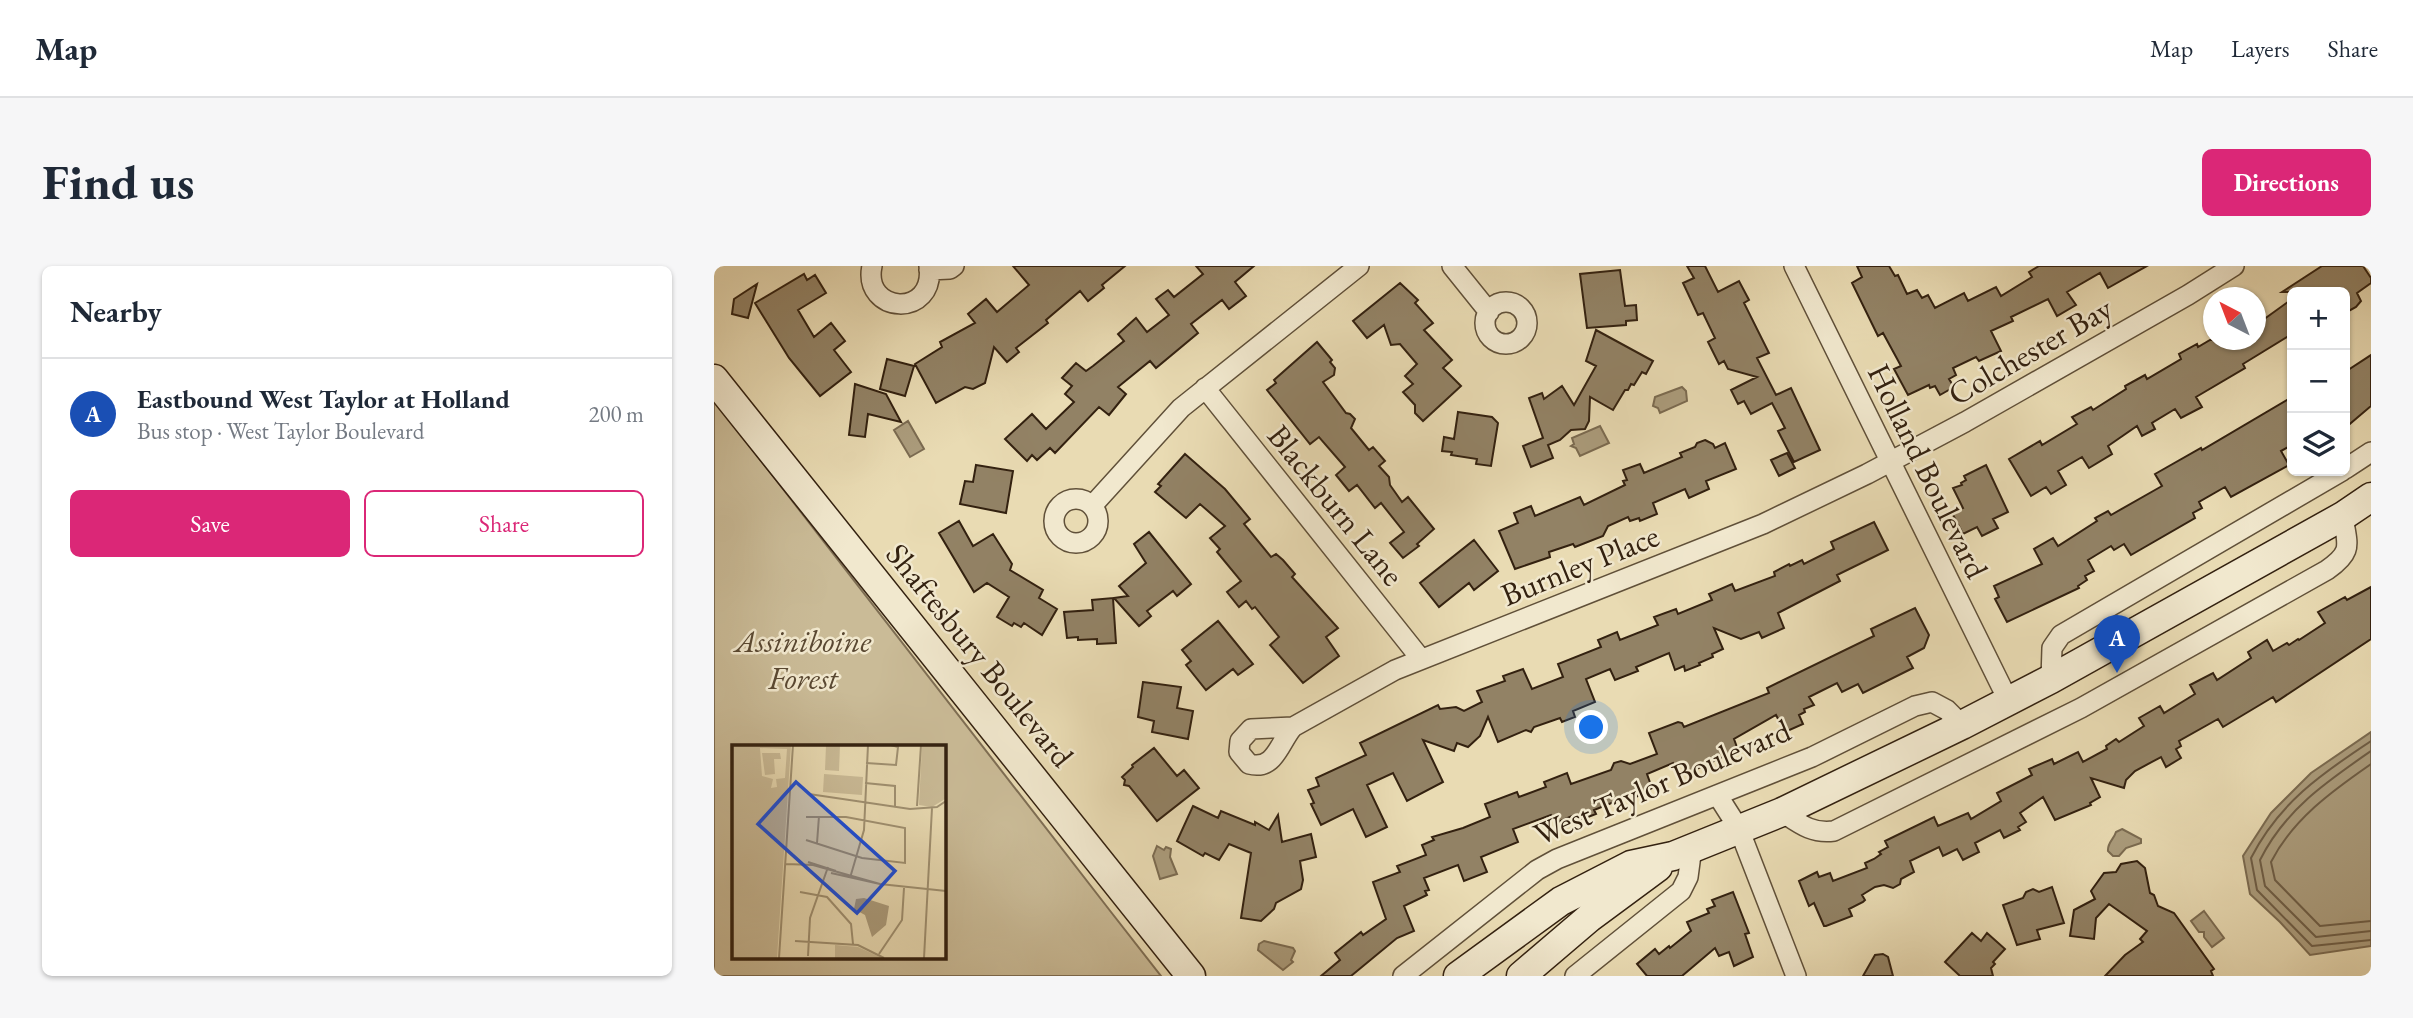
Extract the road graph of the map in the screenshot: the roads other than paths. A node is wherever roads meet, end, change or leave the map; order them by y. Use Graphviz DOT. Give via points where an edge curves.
graph roads {
  1 [pos="872,266"];
  2 [pos="954,266"];
  3 [pos="1359,266"];
  4 [pos="1452,266"];
  5 [pos="1794,266"];
  6 [pos="2234,266"];
  7 [pos="929,268"];
  8 [pos="1489,312"];
  9 [pos="714,379"];
  10 [pos="1205,388"];
  11 [pos="2371,452"];
  12 [pos="1890,461"];
  13 [pos="2350,466"];
  14 [pos="2334,476"];
  15 [pos="2371,498"];
  16 [pos="1093,506"];
  17 [pos="2343,516"];
  18 [pos="1421,659"];
  19 [pos="2051,679"];
  20 [pos="2009,702"];
  21 [pos="1962,725"];
  22 [pos="1293,727"];
  23 [pos="1718,796"];
  24 [pos="1782,812"];
  25 [pos="1739,829"];
  26 [pos="1683,852"];
  27 [pos="1191,976"];
  28 [pos="1403,976"];
  29 [pos="1458,976"];
  30 [pos="1521,976"];
  31 [pos="1575,976"];
  32 [pos="1796,976"];
  1 -- 7 [label="street" via="876,293 897,305 917,300 924,293"];
  2 -- 7 [label="street"];
  3 -- 10 [label="street"];
  4 -- 8 [label="street"];
  5 -- 12 [label="street, Holland Boulevard"];
  6 -- 12 [label="street, Colchester Bay" via="2012,396"];
  9 -- 27 [label="street, Shaftesbury Boulevard"];
  10 -- 16 [label="street" via="1181,408"];
  10 -- 18 [label="street, Blackburn Lane"];
  11 -- 13 [label="street"];
  12 -- 18 [label="street, Burnley Place" via="1763,524"];
  12 -- 20 [label="street, Holland Boulevard"];
  14 -- 19 [label="street" via="2061,635 2052,648"];
  15 -- 17 [label="street, West Taylor Boulevard"];
  17 -- 19 [label="street, West Taylor Boulevard"];
  17 -- 24 [label="street" via="2348,547 2343,558 2327,570 2081,708 1834,831 1812,831"];
  18 -- 22 [label="street, Burnley Place"];
  19 -- 20 [label="street, West Taylor Boulevard"];
  20 -- 21 [label="street, West Taylor Boulevard"];
  21 -- 23 [label="street, West Taylor Boulevard" via="1932,702 1915,706 1812,757"];
  21 -- 24 [label="street, West Taylor Boulevard"];
  23 -- 25 [label="street"];
  23 -- 28 [label="street, West Taylor Boulevard" via="1537,870"];
  24 -- 25 [label="street, West Taylor Boulevard"];
  25 -- 26 [label="street, West Taylor Boulevard"];
  25 -- 32 [label="street"];
  26 -- 29 [label="street, West Taylor Boulevard" via="1631,865 1561,901"];
  26 -- 30 [label="street, West Taylor Boulevard" via="1589,918"];
  26 -- 31 [label="street" via="1688,877 1681,891"];
}
